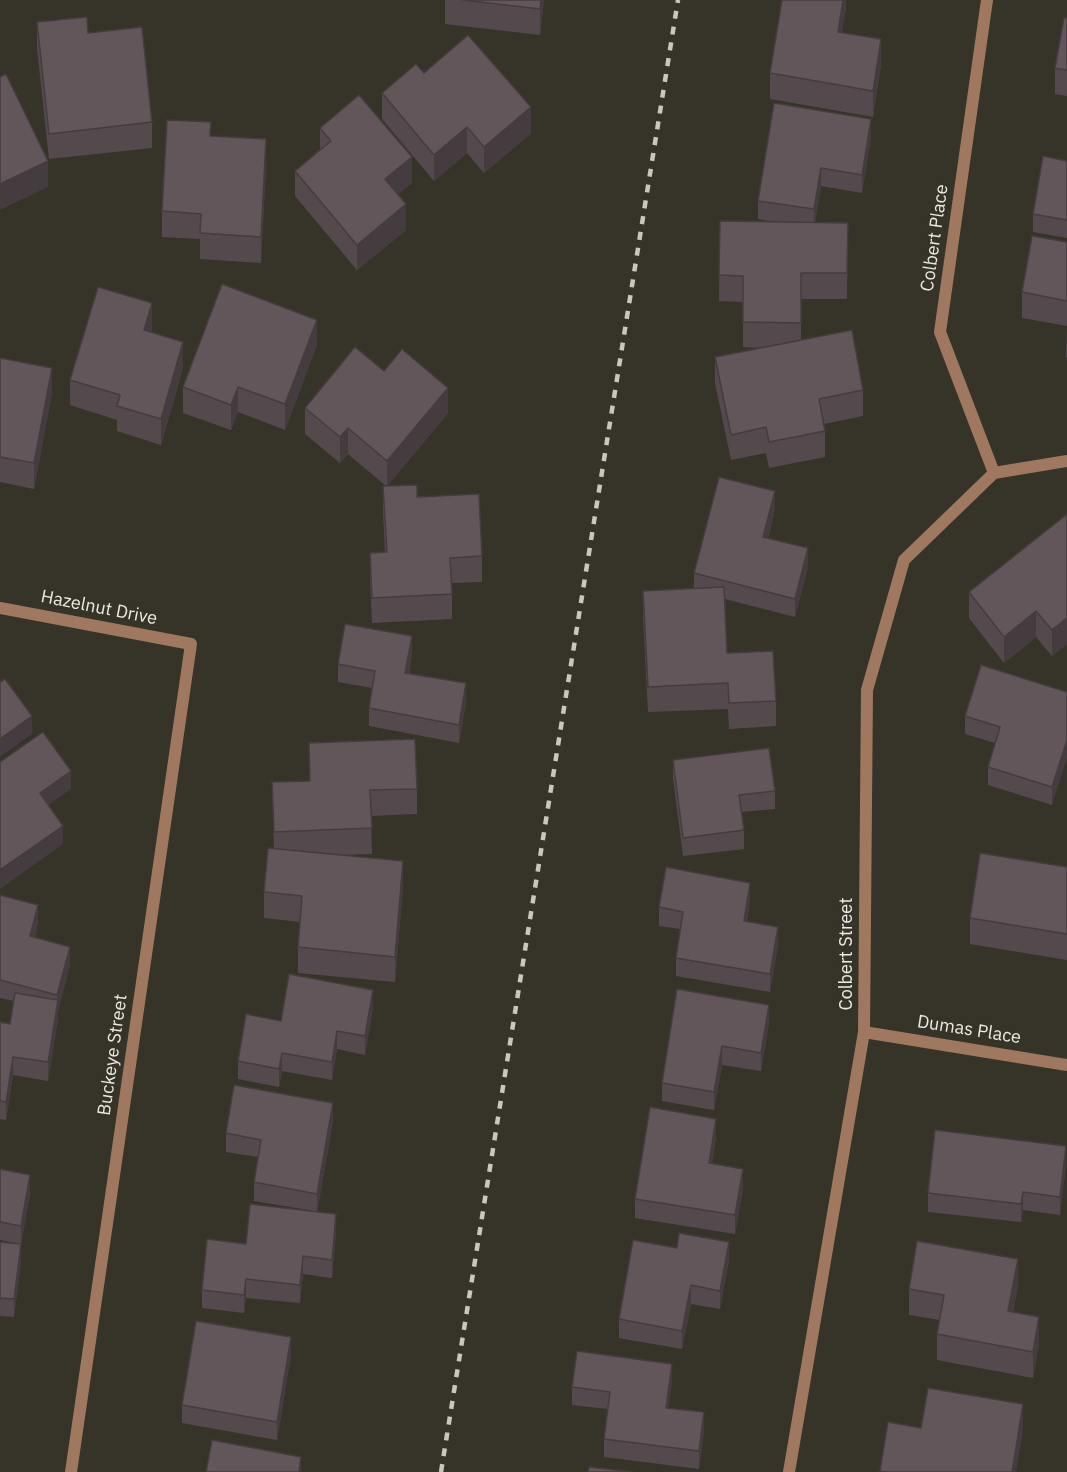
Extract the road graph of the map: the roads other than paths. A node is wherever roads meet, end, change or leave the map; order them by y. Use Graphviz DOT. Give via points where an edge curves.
graph roads {
  1 [pos="987,0"];
  2 [pos="1067,460"];
  3 [pos="994,473"];
  4 [pos="0,608"];
  5 [pos="191,644"];
  6 [pos="864,1032"];
  7 [pos="1067,1065"];
  8 [pos="71,1472"];
  9 [pos="789,1472"];
  1 -- 3 [label="street, Colbert Place" via="940,332"];
  2 -- 3 [label="street"];
  3 -- 6 [label="street, Colbert Street" via="903,560 867,690"];
  4 -- 5 [label="street, Hazelnut Drive"];
  5 -- 8 [label="street, Buckeye Street"];
  6 -- 7 [label="street, Dumas Place"];
  6 -- 9 [label="street, Colbert Street"];
}
